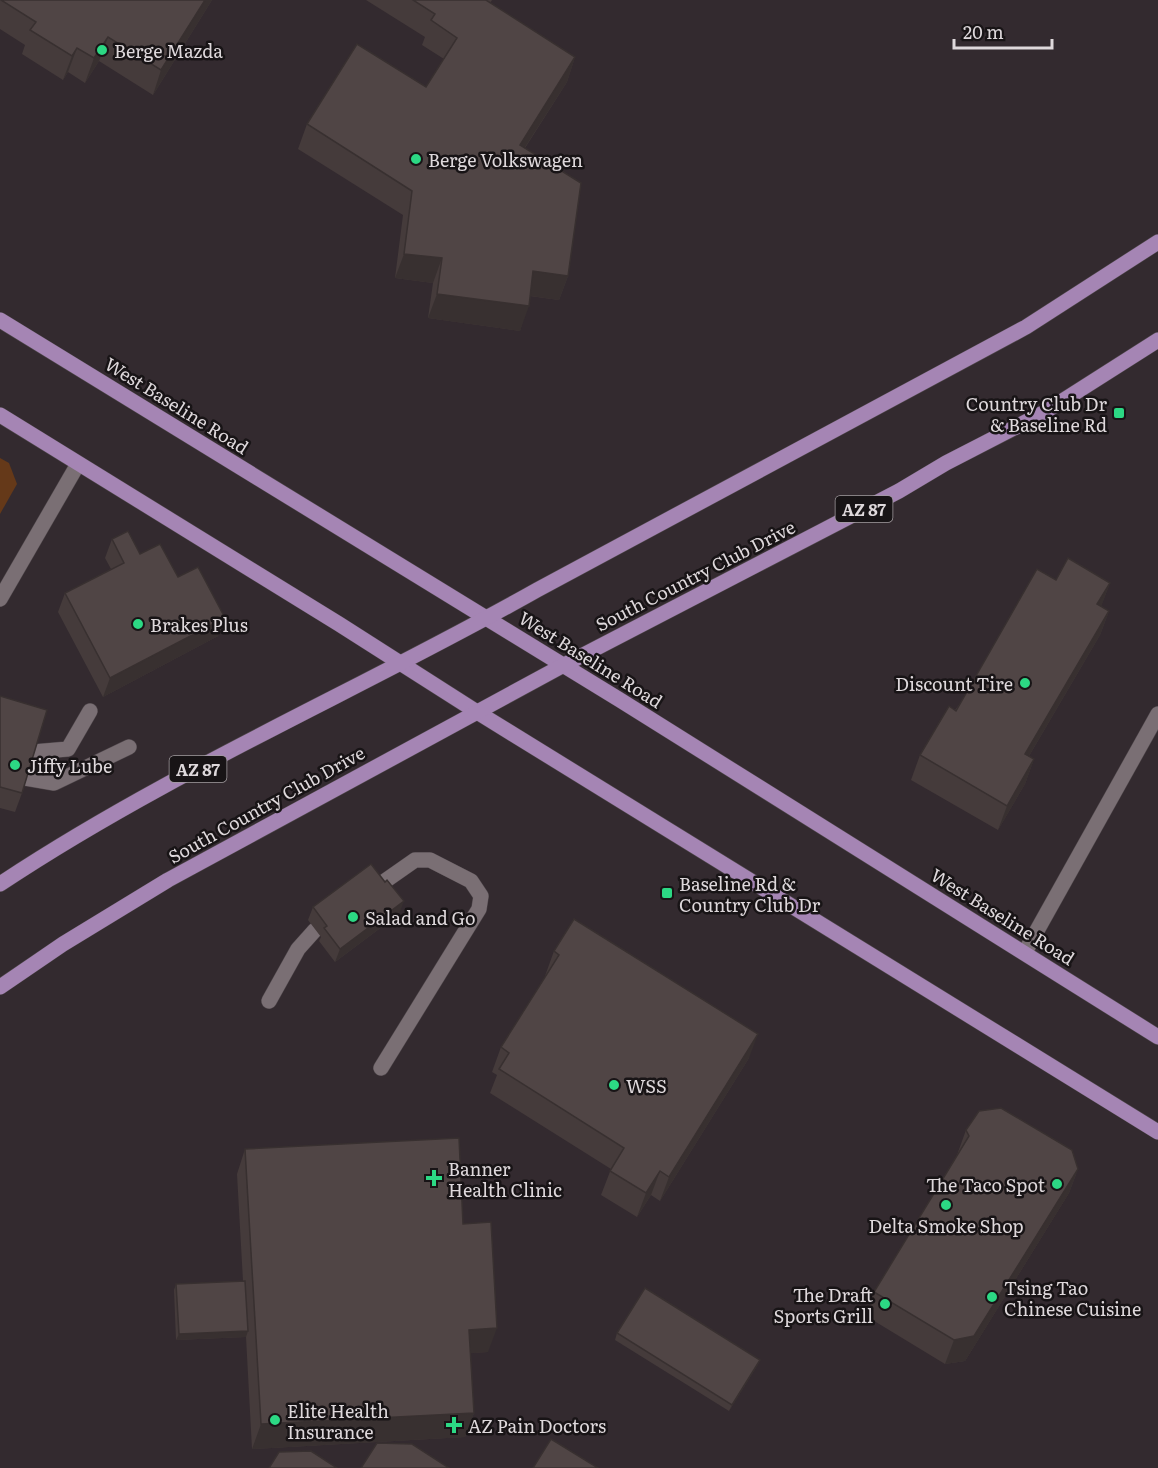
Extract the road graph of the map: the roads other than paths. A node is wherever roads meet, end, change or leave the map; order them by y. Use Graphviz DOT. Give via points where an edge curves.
graph roads {
  1 [pos="1158,242"];
  2 [pos="0,320"];
  3 [pos="1158,340"];
  4 [pos="0,416"];
  5 [pos="78,464"];
  6 [pos="0,599"];
  7 [pos="487,618"];
  8 [pos="401,663"];
  9 [pos="562,666"];
  10 [pos="90,711"];
  11 [pos="477,712"];
  12 [pos="1158,714"];
  13 [pos="129,747"];
  14 [pos="33,752"];
  15 [pos="26,778"];
  16 [pos="0,884"];
  17 [pos="375,888"];
  18 [pos="315,930"];
  19 [pos="1025,952"];
  20 [pos="0,987"];
  21 [pos="269,1001"];
  22 [pos="1158,1037"];
  23 [pos="381,1068"];
  24 [pos="1158,1132"];
  1 -- 7 [label="main road, AZ 87" via="1026,327"];
  2 -- 7 [label="main road, West Baseline Road"];
  3 -- 9 [label="main road, South Country Club Drive / AZ 87" via="1045,412"];
  4 -- 5 [label="main road"];
  5 -- 6 [label="street"];
  5 -- 8 [label="main road"];
  7 -- 8 [label="main road, AZ 87"];
  7 -- 9 [label="main road, West Baseline Road"];
  8 -- 11 [label="main road"];
  8 -- 16 [label="main road, AZ 87" via="145,796"];
  9 -- 11 [label="main road, South Country Club Drive / AZ 87"];
  9 -- 19 [label="main road, West Baseline Road"];
  10 -- 14 [label="street" via="68,749"];
  11 -- 20 [label="main road, South Country Club Drive / AZ 87" via="148,891"];
  11 -- 24 [label="main road"];
  12 -- 19 [label="street"];
  13 -- 15 [label="street" via="54,783"];
  17 -- 23 [label="street" via="415,860 430,860 471,881 481,896 479,909"];
  18 -- 21 [label="street" via="298,949"];
  19 -- 22 [label="main road, West Baseline Road"];
}
